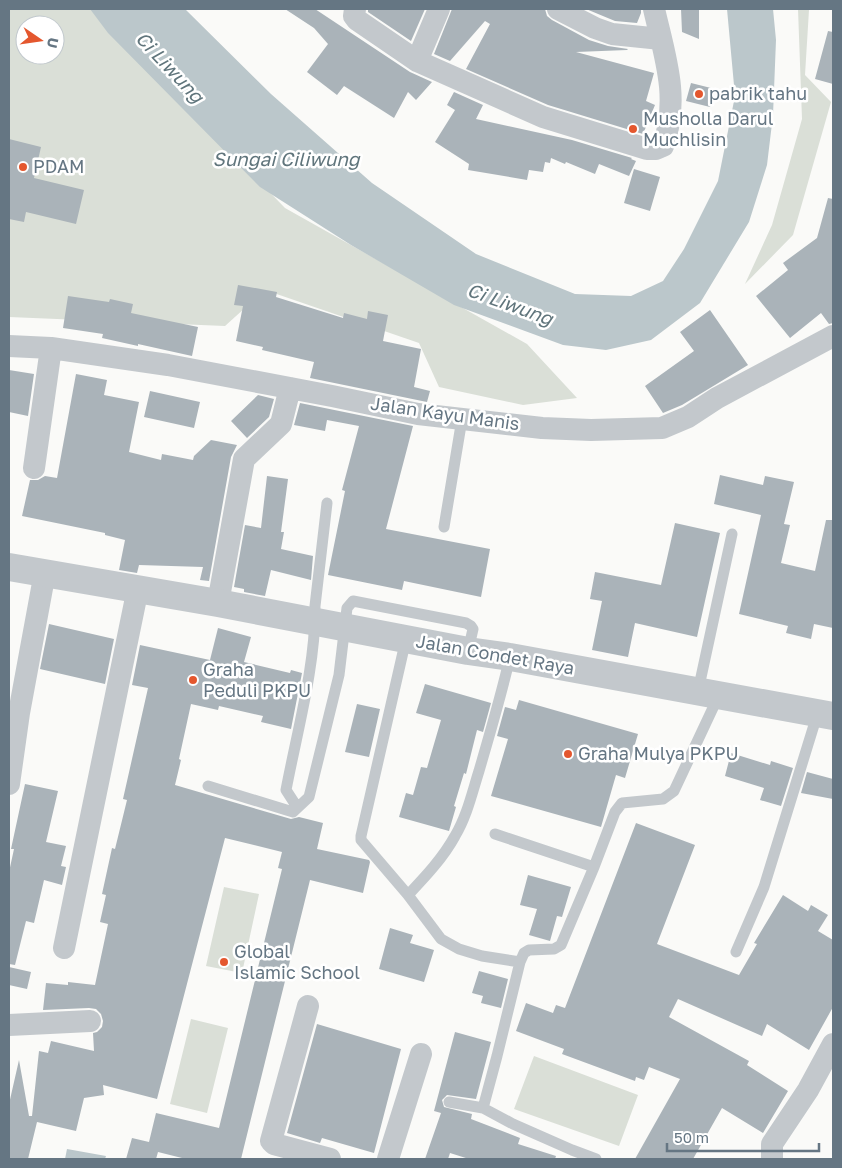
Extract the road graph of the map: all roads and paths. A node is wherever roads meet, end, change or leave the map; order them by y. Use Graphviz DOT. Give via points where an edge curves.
graph roads {
  1 [pos="355,9"];
  2 [pos="439,9"];
  3 [pos="558,9"];
  4 [pos="654,9"];
  5 [pos="661,39"];
  6 [pos="417,61"];
  7 [pos="833,336"];
  8 [pos="9,346"];
  9 [pos="51,348"];
  10 [pos="290,388"];
  11 [pos="462,419"];
  12 [pos="34,468"];
  13 [pos="327,503"];
  14 [pos="444,527"];
  15 [pos="732,534"];
  16 [pos="9,572"];
  17 [pos="45,572"];
  18 [pos="138,588"];
  19 [pos="218,603"];
  20 [pos="315,622"];
  21 [pos="344,627"];
  22 [pos="406,639"];
  23 [pos="468,651"];
  24 [pos="510,657"];
  25 [pos="708,692"];
  26 [pos="826,714"];
  27 [pos="9,784"];
  28 [pos="208,786"];
  29 [pos="297,807"];
  30 [pos="495,834"];
  31 [pos="594,867"];
  32 [pos="408,895"];
  33 [pos="64,948"];
  34 [pos="736,952"];
  35 [pos="520,962"];
  36 [pos="308,1006"];
  37 [pos="90,1021"];
  38 [pos="9,1025"];
  39 [pos="833,1044"];
  40 [pos="421,1054"];
  41 [pos="449,1102"];
  42 [pos="483,1108"];
  43 [pos="304,1156"];
  44 [pos="330,1159"];
  45 [pos="388,1159"];
  46 [pos="596,1159"];
  47 [pos="772,1159"];
  1 -- 6 [label="street" via="357,20"];
  2 -- 6 [label="street"];
  3 -- 5 [label="street" via="612,34"];
  4 -- 5 [label="street"];
  5 -- 6 [label="street" via="672,106 665,141 656,149 543,117"];
  7 -- 11 [label="street, Jalan Kayu Manis" via="662,428 542,428"];
  8 -- 9 [label="street, Jalan Kayu Manis"];
  9 -- 10 [label="street, Jalan Kayu Manis" via="168,365"];
  9 -- 12 [label="street"];
  10 -- 11 [label="street, Jalan Kayu Manis" via="418,414"];
  10 -- 19 [label="street" via="281,424 244,459"];
  11 -- 14 [label="lane"];
  13 -- 20 [label="lane"];
  15 -- 25 [label="lane"];
  16 -- 17 [label="street, Jalan Condet Raya"];
  17 -- 18 [label="street, Jalan Condet Raya"];
  17 -- 27 [label="street"];
  18 -- 19 [label="street, Jalan Condet Raya"];
  18 -- 33 [label="street"];
  19 -- 20 [label="street, Jalan Condet Raya"];
  20 -- 21 [label="street, Jalan Condet Raya"];
  20 -- 29 [label="lane" via="310,668 286,790"];
  21 -- 22 [label="street, Jalan Condet Raya"];
  21 -- 23 [label="lane" via="347,608 357,601 466,623 473,629"];
  21 -- 29 [label="lane" via="339,675 309,796"];
  22 -- 23 [label="street, Jalan Condet Raya"];
  22 -- 32 [label="lane" via="360,836"];
  23 -- 24 [label="street, Jalan Condet Raya"];
  24 -- 25 [label="street, Jalan Condet Raya"];
  24 -- 32 [label="lane" via="467,810 448,848"];
  25 -- 26 [label="street, Jalan Condet Raya"];
  25 -- 31 [label="lane" via="674,791 663,799 622,803 615,812"];
  26 -- 34 [label="lane" via="764,888"];
  28 -- 29 [label="lane" via="293,812"];
  30 -- 31 [label="lane"];
  31 -- 35 [label="lane" via="561,945 554,949 529,950"];
  32 -- 35 [label="lane" via="441,939 482,956"];
  35 -- 42 [label="lane"];
  36 -- 43 [label="street" via="271,1137 274,1144"];
  37 -- 38 [label="street"];
  39 -- 47 [label="street" via="808,1090 772,1144"];
  40 -- 45 [label="street"];
  41 -- 42 [label="lane"];
  42 -- 46 [label="lane"];
  43 -- 44 [label="street"];
}
